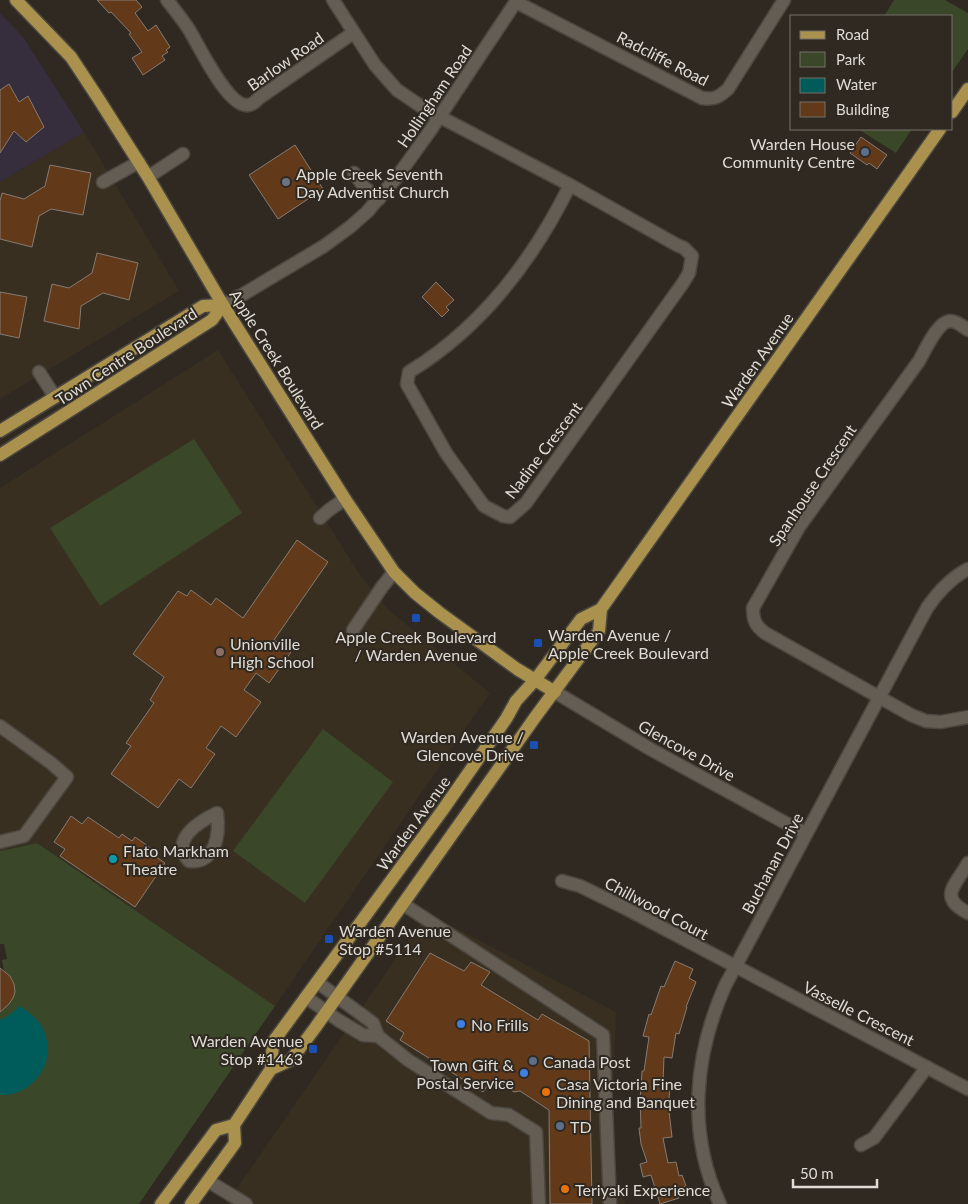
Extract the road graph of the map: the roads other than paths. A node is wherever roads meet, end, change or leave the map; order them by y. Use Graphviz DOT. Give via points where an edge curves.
graph roads {
  1 [pos="16,0"];
  2 [pos="167,0"];
  3 [pos="334,0"];
  4 [pos="784,0"];
  5 [pos="517,1"];
  6 [pos="353,33"];
  7 [pos="968,89"];
  8 [pos="953,111"];
  9 [pos="441,116"];
  10 [pos="939,130"];
  11 [pos="183,154"];
  12 [pos="138,162"];
  13 [pos="354,173"];
  14 [pos="148,177"];
  15 [pos="103,182"];
  16 [pos="570,186"];
  17 [pos="379,199"];
  18 [pos="223,305"];
  19 [pos="968,330"];
  20 [pos="39,372"];
  21 [pos="54,397"];
  22 [pos="0,430"];
  23 [pos="0,455"];
  24 [pos="345,499"];
  25 [pos="320,518"];
  26 [pos="968,569"];
  27 [pos="394,572"];
  28 [pos="601,610"];
  29 [pos="353,630"];
  30 [pos="535,680"];
  31 [pos="555,692"];
  32 [pos="879,698"];
  33 [pos="968,717"];
  34 [pos="0,726"];
  35 [pos="806,833"];
  36 [pos="0,842"];
  37 [pos="968,863"];
  38 [pos="562,881"];
  39 [pos="404,904"];
  40 [pos="968,913"];
  41 [pos="735,967"];
  42 [pos="317,982"];
  43 [pos="337,996"];
  44 [pos="306,997"];
  45 [pos="327,1012"];
  46 [pos="378,1036"];
  47 [pos="926,1066"];
  48 [pos="271,1069"];
  49 [pos="968,1089"];
  50 [pos="234,1125"];
  51 [pos="861,1145"];
  52 [pos="208,1181"];
  53 [pos="161,1204"];
  54 [pos="192,1204"];
  55 [pos="246,1204"];
  56 [pos="540,1204"];
  57 [pos="610,1204"];
  58 [pos="720,1204"];
  1 -- 12 [label="main road, Apple Creek Boulevard" via="71,57"];
  2 -- 6 [label="street, Barlow Road" via="188,28 223,88 233,99 246,105 252,104"];
  3 -- 6 [label="street, Nadine Crescent"];
  4 -- 5 [label="street, Radcliffe Road" via="728,89 721,96 710,99 702,98"];
  5 -- 9 [label="street, Hollingham Road"];
  6 -- 9 [label="street, Nadine Crescent" via="397,90"];
  7 -- 8 [label="main road"];
  9 -- 16 [label="street, Nadine Crescent"];
  9 -- 17 [label="street, Hollingham Road"];
  10 -- 28 [label="main road, Warden Avenue"];
  11 -- 14 [label="street"];
  12 -- 14 [label="main road, Apple Creek Boulevard"];
  12 -- 15 [label="street"];
  13 -- 17 [label="street"];
  14 -- 18 [label="main road, Apple Creek Boulevard"];
  16 -- 16 [label="street, Nadine Crescent" via="531,254 509,284 460,334 409,372 407,384 446,453 484,506 502,516 510,517 526,503 683,283 692,263 692,256 684,248"];
  17 -- 18 [label="street, Hollingham Road" via="324,246"];
  18 -- 21 [label="main road, Town Centre Boulevard" via="204,306"];
  18 -- 23 [label="main road, Town Centre Boulevard" via="212,320"];
  18 -- 24 [label="main road, Apple Creek Boulevard"];
  19 -- 32 [label="street, Spanhouse Crescent" via="952,321 942,324 919,361 799,527 753,608 756,626 765,633"];
  20 -- 21 [label="street"];
  21 -- 22 [label="main road, Town Centre Boulevard"];
  24 -- 25 [label="street"];
  24 -- 27 [label="main road, Apple Creek Boulevard"];
  26 -- 32 [label="street, Buchanan Drive" via="937,594 927,608"];
  27 -- 29 [label="street"];
  27 -- 30 [label="main road, Apple Creek Boulevard" via="440,613"];
  28 -- 30 [label="main road, Warden Avenue" via="581,619"];
  28 -- 31 [label="main road, Warden Avenue" via="599,631"];
  30 -- 31 [label="main road, Apple Creek Boulevard"];
  30 -- 42 [label="main road, Warden Avenue" via="516,701 442,811"];
  31 -- 35 [label="street, Glencove Drive" via="652,750"];
  31 -- 39 [label="main road, Warden Avenue"];
  32 -- 33 [label="street, Spanhouse Crescent" via="926,720 941,722"];
  32 -- 35 [label="street, Buchanan Drive"];
  34 -- 36 [label="street" via="67,777 24,836"];
  35 -- 41 [label="street, Buchanan Drive"];
  37 -- 40 [label="street" via="951,890 951,897 955,906"];
  38 -- 41 [label="street, Chillwood Court" via="625,908"];
  39 -- 43 [label="main road, Warden Avenue"];
  39 -- 57 [label="street" via="603,1035"];
  41 -- 47 [label="street, Vasselle Crescent"];
  41 -- 58 [label="street, Buchanan Drive" via="715,1009 699,1071 702,1148"];
  42 -- 43 [label="street"];
  42 -- 44 [label="main road, Warden Avenue"];
  43 -- 45 [label="main road, Warden Avenue"];
  43 -- 46 [label="street" via="373,1023"];
  44 -- 45 [label="street"];
  44 -- 48 [label="main road, Warden Avenue" via="273,1042"];
  45 -- 46 [label="street" via="363,1035"];
  45 -- 48 [label="main road, Warden Avenue" via="291,1060"];
  46 -- 56 [label="street" via="408,1060 491,1113 509,1115 536,1132"];
  47 -- 49 [label="street, Vasselle Crescent"];
  47 -- 51 [label="street" via="874,1138"];
  48 -- 50 [label="main road, Warden Avenue"];
  50 -- 52 [label="main road, Warden Avenue" via="236,1143"];
  50 -- 53 [label="main road" via="216,1130"];
  52 -- 54 [label="main road, Warden Avenue"];
  52 -- 55 [label="street"];
}
